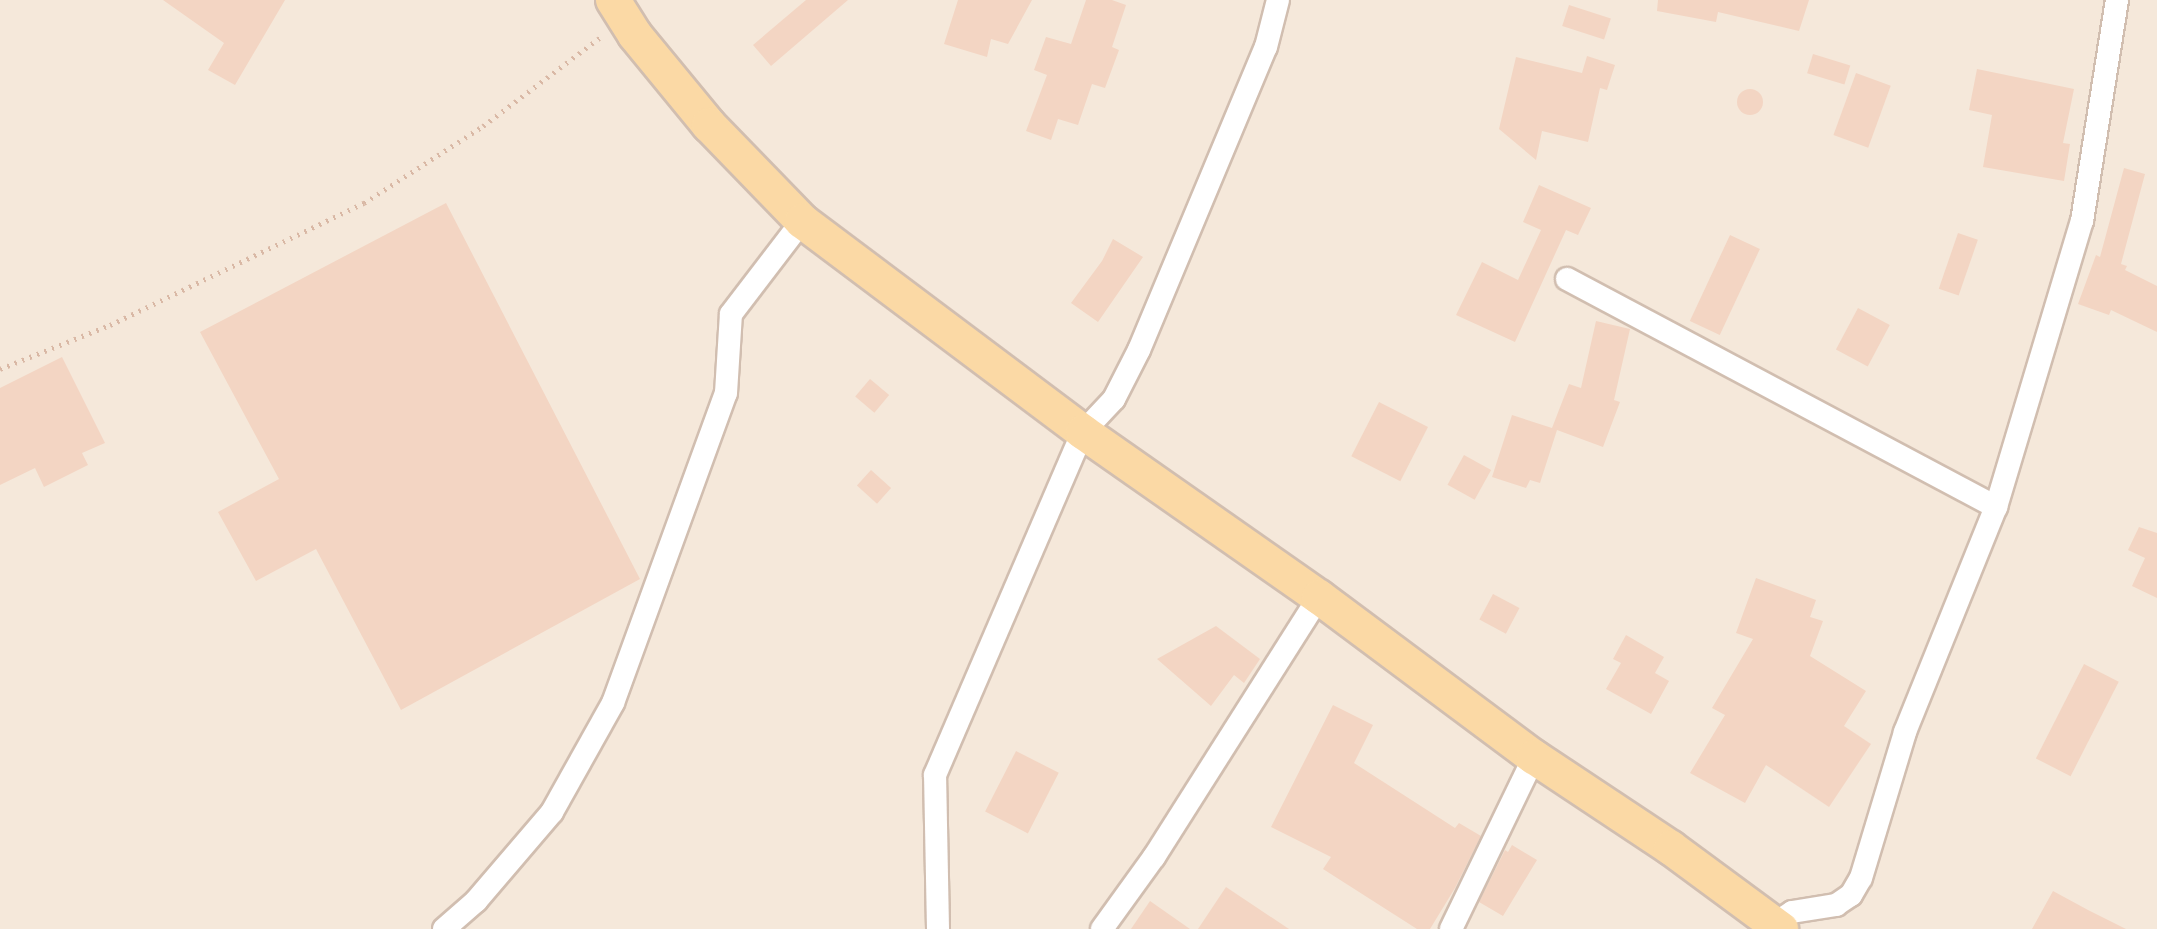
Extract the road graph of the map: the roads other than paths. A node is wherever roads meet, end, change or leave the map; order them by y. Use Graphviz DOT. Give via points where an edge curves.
graph roads {
  1 [pos="1278,0"];
  2 [pos="2117,0"];
  3 [pos="619,9"];
  4 [pos="802,221"];
  5 [pos="1567,279"];
  6 [pos="1083,432"];
  7 [pos="1996,507"];
  8 [pos="1319,597"];
  9 [pos="1534,757"];
  10 [pos="1774,927"];
  11 [pos="444,929"];
  12 [pos="938,929"];
  13 [pos="1102,929"];
  14 [pos="1451,929"];
  1 -- 6 [label="street" via="1266,47 1139,350 1114,399"];
  2 -- 7 [label="street" via="2082,221"];
  3 -- 4 [label="main road" via="709,125"];
  4 -- 6 [label="main road"];
  4 -- 11 [label="street" via="731,314 726,393 613,703 552,812 476,901"];
  5 -- 7 [label="street"];
  6 -- 8 [label="main road"];
  6 -- 12 [label="street" via="935,775"];
  7 -- 10 [label="street" via="1905,732 1861,878 1851,895 1836,905 1792,912"];
  8 -- 9 [label="main road"];
  8 -- 13 [label="street" via="1154,857"];
  9 -- 10 [label="main road" via="1671,848"];
  9 -- 14 [label="street"];
}
